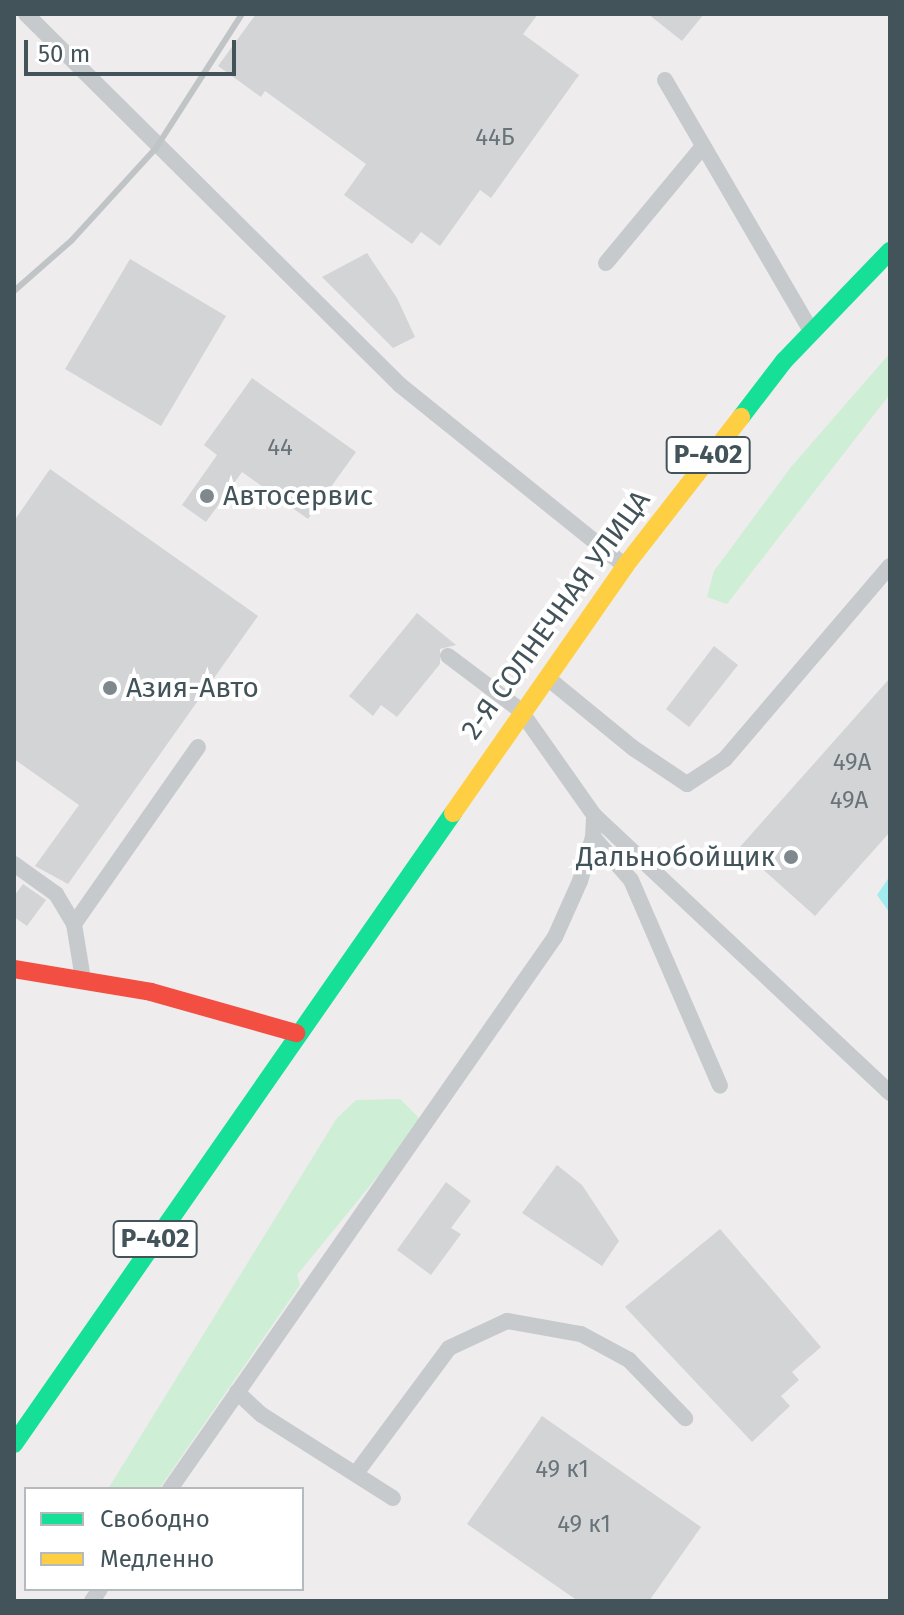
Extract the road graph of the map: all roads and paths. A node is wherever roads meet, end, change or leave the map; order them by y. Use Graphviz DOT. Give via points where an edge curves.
graph roads {
  1 [pos="26,14"];
  2 [pos="665,80"];
  3 [pos="703,146"];
  4 [pos="890,251"];
  5 [pos="606,263"];
  6 [pos="811,332"];
  7 [pos="625,566"];
  8 [pos="890,566"];
  9 [pos="448,656"];
  10 [pos="546,676"];
  11 [pos="520,710"];
  12 [pos="198,747"];
  13 [pos="594,815"];
  14 [pos="593,837"];
  15 [pos="14,864"];
  16 [pos="74,924"];
  17 [pos="16,972"];
  18 [pos="83,982"];
  19 [pos="296,1033"];
  20 [pos="720,1086"];
  21 [pos="890,1093"];
  22 [pos="237,1392"];
  23 [pos="685,1418"];
  24 [pos="14,1444"];
  25 [pos="357,1472"];
  26 [pos="171,1487"];
  27 [pos="393,1498"];
  1 -- 7 [label="lane" via="400,385"];
  2 -- 3 [label="lane"];
  3 -- 5 [label="lane"];
  3 -- 6 [label="lane"];
  4 -- 6 [label="main road, 2-Я СОЛНЕЧНАЯ УЛИЦА / Р-402"];
  6 -- 7 [label="main road, 2-Я СОЛНЕЧНАЯ УЛИЦА / Р-402"];
  7 -- 10 [label="main road, 2-Я СОЛНЕЧНАЯ УЛИЦА / Р-402"];
  8 -- 10 [label="lane" via="725,759 687,784 633,748"];
  9 -- 11 [label="lane"];
  10 -- 11 [label="main road, 2-Я СОЛНЕЧНАЯ УЛИЦА / Р-402"];
  11 -- 13 [label="lane"];
  11 -- 19 [label="main road, 2-Я СОЛНЕЧНАЯ УЛИЦА / Р-402"];
  12 -- 16 [label="lane"];
  13 -- 14 [label="lane"];
  13 -- 21 [label="lane"];
  14 -- 20 [label="lane" via="631,880"];
  14 -- 22 [label="lane" via="555,937"];
  15 -- 16 [label="lane" via="56,894"];
  16 -- 18 [label="lane"];
  17 -- 18 [label="main road"];
  18 -- 19 [label="main road" via="151,992"];
  19 -- 24 [label="main road, Р-402"];
  22 -- 25 [label="lane" via="262,1415"];
  22 -- 26 [label="lane"];
  23 -- 25 [label="lane" via="629,1360 581,1334 507,1321 449,1348"];
  25 -- 27 [label="lane"];
}
